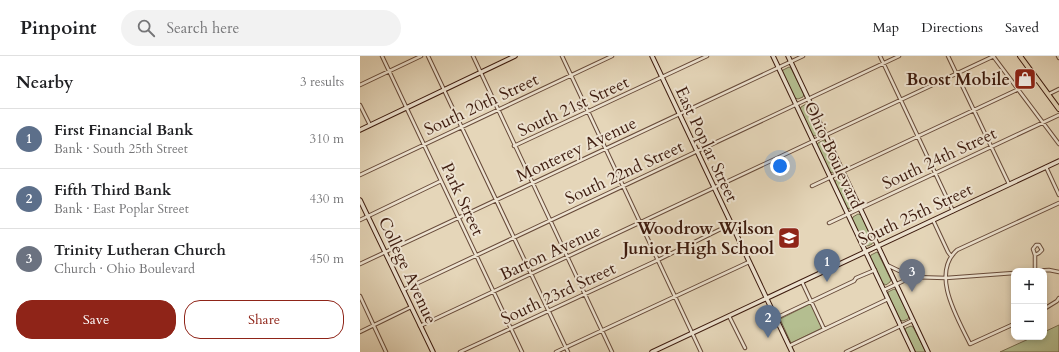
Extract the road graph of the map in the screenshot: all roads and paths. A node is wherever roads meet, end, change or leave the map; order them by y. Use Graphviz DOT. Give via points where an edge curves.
graph roads {
  1 [pos="382,56"];
  2 [pos="421,56"];
  3 [pos="428,56"];
  4 [pos="473,56"];
  5 [pos="515,56"];
  6 [pos="562,56"];
  7 [pos="612,56"];
  8 [pos="652,56"];
  9 [pos="707,56"];
  10 [pos="773,56"];
  11 [pos="788,56"];
  12 [pos="803,56"];
  13 [pos="880,56"];
  14 [pos="899,56"];
  15 [pos="948,56"];
  16 [pos="993,56"];
  17 [pos="1020,56"];
  18 [pos="790,62"];
  19 [pos="883,63"];
  20 [pos="778,67"];
  21 [pos="389,71"];
  22 [pos="481,72"];
  23 [pos="957,73"];
  24 [pos="571,76"];
  25 [pos="662,77"];
  26 [pos="1038,80"];
  27 [pos="360,85"];
  28 [pos="1059,89"];
  29 [pos="443,90"];
  30 [pos="1018,90"];
  31 [pos="1048,94"];
  32 [pos="808,99"];
  33 [pos="901,99"];
  34 [pos="796,104"];
  35 [pos="360,105"];
  36 [pos="406,107"];
  37 [pos="1059,109"];
  38 [pos="498,110"];
  39 [pos="974,110"];
  40 [pos="588,112"];
  41 [pos="679,114"];
  42 [pos="1059,115"];
  43 [pos="1043,123"];
  44 [pos="370,125"];
  45 [pos="461,127"];
  46 [pos="360,130"];
  47 [pos="825,135"];
  48 [pos="918,136"];
  49 [pos="813,141"];
  50 [pos="424,144"];
  51 [pos="1059,144"];
  52 [pos="514,146"];
  53 [pos="992,147"];
  54 [pos="605,149"];
  55 [pos="696,152"];
  56 [pos="1059,161"];
  57 [pos="1046,167"];
  58 [pos="842,172"];
  59 [pos="936,173"];
  60 [pos="360,175"];
  61 [pos="831,177"];
  62 [pos="441,181"];
  63 [pos="532,183"];
  64 [pos="1009,184"];
  65 [pos="623,186"];
  66 [pos="812,186"];
  67 [pos="714,188"];
  68 [pos="1059,195"];
  69 [pos="360,200"];
  70 [pos="495,201"];
  71 [pos="1059,203"];
  72 [pos="860,208"];
  73 [pos="953,211"];
  74 [pos="848,214"];
  75 [pos="368,216"];
  76 [pos="459,218"];
  77 [pos="360,220"];
  78 [pos="549,220"];
  79 [pos="933,220"];
  80 [pos="640,223"];
  81 [pos="829,223"];
  82 [pos="731,224"];
  83 [pos="513,237"];
  84 [pos="878,246"];
  85 [pos="385,252"];
  86 [pos="866,252"];
  87 [pos="477,255"];
  88 [pos="1035,255"];
  89 [pos="951,256"];
  90 [pos="567,257"];
  91 [pos="658,260"];
  92 [pos="749,262"];
  93 [pos="360,264"];
  94 [pos="887,265"];
  95 [pos="1035,268"];
  96 [pos="875,270"];
  97 [pos="1047,270"];
  98 [pos="1059,272"];
  99 [pos="1011,273"];
  100 [pos="530,274"];
  101 [pos="912,277"];
  102 [pos="946,278"];
  103 [pos="802,282"];
  104 [pos="896,284"];
  105 [pos="402,290"];
  106 [pos="884,290"];
  107 [pos="494,292"];
  108 [pos="585,294"];
  109 [pos="360,296"];
  110 [pos="675,297"];
  111 [pos="888,298"];
  112 [pos="1059,298"];
  113 [pos="766,299"];
  114 [pos="811,301"];
  115 [pos="412,307"];
  116 [pos="1047,308"];
  117 [pos="548,311"];
  118 [pos="729,316"];
  119 [pos="775,318"];
  120 [pos="912,320"];
  121 [pos="901,325"];
  122 [pos="1011,325"];
  123 [pos="374,326"];
  124 [pos="420,326"];
  125 [pos="511,329"];
  126 [pos="824,329"];
  127 [pos="602,331"];
  128 [pos="360,332"];
  129 [pos="693,334"];
  130 [pos="789,346"];
  131 [pos="566,348"];
  132 [pos="745,348"];
  133 [pos="655,351"];
  134 [pos="386,352"];
  135 [pos="433,352"];
  136 [pos="460,352"];
  137 [pos="522,352"];
  138 [pos="556,352"];
  139 [pos="568,352"];
  140 [pos="612,352"];
  141 [pos="701,352"];
  142 [pos="792,352"];
  143 [pos="846,352"];
  144 [pos="913,352"];
  145 [pos="928,352"];
  1 -- 21 [label="street, Park Street"];
  2 -- 21 [label="street"];
  3 -- 29 [label="street"];
  4 -- 22 [label="street"];
  5 -- 22 [label="street"];
  6 -- 24 [label="street"];
  7 -- 24 [label="street, South 20th Street"];
  8 -- 25 [label="street, East Poplar Street"];
  9 -- 25 [label="street, South 21st Street"];
  10 -- 20 [label="street, Ohio Boulevard"];
  11 -- 18 [label="street, Ohio Boulevard"];
  12 -- 18 [label="street, Monterey Avenue"];
  13 -- 19 [label="street"];
  14 -- 19 [label="street, South 22nd Street"];
  15 -- 23 [label="street"];
  16 -- 23 [label="street, Barton Avenue"];
  16 -- 30 [label="street"];
  17 -- 26 [label="main road"];
  18 -- 20 [label="street, Monterey Avenue"];
  18 -- 32 [label="street, Ohio Boulevard"];
  19 -- 32 [label="street, South 22nd Street"];
  19 -- 33 [label="street"];
  20 -- 34 [label="street, Ohio Boulevard"];
  20 -- 41 [label="street, Monterey Avenue"];
  21 -- 27 [label="street"];
  21 -- 36 [label="street, Park Street"];
  22 -- 29 [label="street"];
  22 -- 38 [label="street"];
  23 -- 33 [label="street, Barton Avenue"];
  23 -- 39 [label="street"];
  24 -- 38 [label="street, South 20th Street"];
  24 -- 40 [label="street"];
  25 -- 40 [label="street, South 21st Street"];
  25 -- 41 [label="street, East Poplar Street"];
  26 -- 30 [label="street"];
  26 -- 31 [label="main road"];
  28 -- 31 [label="street"];
  29 -- 36 [label="street"];
  29 -- 45 [label="street"];
  30 -- 39 [label="street"];
  30 -- 43 [label="street"];
  31 -- 37 [label="main road"];
  32 -- 34 [label="street, South 22nd Street"];
  32 -- 47 [label="street, Ohio Boulevard"];
  33 -- 47 [label="street, Barton Avenue"];
  33 -- 48 [label="street"];
  34 -- 49 [label="street, Ohio Boulevard"];
  34 -- 55 [label="street, South 22nd Street"];
  35 -- 44 [label="street"];
  36 -- 44 [label="street"];
  36 -- 50 [label="street, Park Street"];
  38 -- 45 [label="street, South 20th Street"];
  38 -- 52 [label="street"];
  39 -- 48 [label="street"];
  39 -- 53 [label="street"];
  40 -- 52 [label="street, South 21st Street"];
  40 -- 54 [label="street"];
  41 -- 54 [label="street, Monterey Avenue"];
  41 -- 55 [label="street, East Poplar Street"];
  42 -- 43 [label="street, South 24th Street"];
  43 -- 51 [label="street"];
  43 -- 53 [label="street, South 24th Street"];
  44 -- 46 [label="street"];
  45 -- 50 [label="street, South 20th Street"];
  45 -- 70 [label="street"];
  47 -- 49 [label="street, Barton Avenue"];
  47 -- 58 [label="street, Ohio Boulevard"];
  48 -- 58 [label="street"];
  48 -- 59 [label="street"];
  49 -- 61 [label="street, Ohio Boulevard"];
  49 -- 67 [label="street, Barton Avenue"];
  50 -- 60 [label="street, South 20th Street"];
  50 -- 62 [label="street, Park Street"];
  52 -- 63 [label="street"];
  53 -- 59 [label="street, South 24th Street"];
  53 -- 64 [label="street"];
  54 -- 63 [label="street, Monterey Avenue"];
  54 -- 65 [label="street"];
  55 -- 65 [label="street, South 22nd Street"];
  55 -- 67 [label="street, East Poplar Street"];
  56 -- 57 [label="street, South 25th Street"];
  57 -- 64 [label="street, South 25th Street"];
  57 -- 68 [label="street"];
  58 -- 61 [label="street"];
  58 -- 72 [label="street, Ohio Boulevard"];
  59 -- 72 [label="street, South 24th Street"];
  59 -- 73 [label="street"];
  61 -- 66 [label="street"];
  61 -- 74 [label="street, Ohio Boulevard"];
  62 -- 75 [label="street"];
  62 -- 76 [label="street, Park Street"];
  63 -- 70 [label="street, Monterey Avenue"];
  63 -- 78 [label="street"];
  64 -- 73 [label="street, South 25th Street"];
  65 -- 78 [label="street, South 22nd Street"];
  65 -- 80 [label="street"];
  67 -- 80 [label="street, Barton Avenue"];
  67 -- 82 [label="street, East Poplar Street"];
  69 -- 75 [label="street, College Avenue"];
  70 -- 76 [label="street, Monterey Avenue"];
  70 -- 83 [label="street"];
  71 -- 89 [label="street" via="964,247"];
  72 -- 74 [label="street, South 24th Street"];
  72 -- 84 [label="street, Ohio Boulevard"];
  73 -- 79 [label="street, South 25th Street"];
  74 -- 81 [label="street, South 24th Street"];
  74 -- 86 [label="street, Ohio Boulevard"];
  75 -- 77 [label="street"];
  75 -- 85 [label="street, College Avenue"];
  76 -- 85 [label="street, Monterey Avenue"];
  76 -- 87 [label="street, Park Street"];
  78 -- 83 [label="street, South 22nd Street"];
  78 -- 90 [label="street"];
  79 -- 84 [label="street, South 25th Street"];
  79 -- 89 [label="street"];
  80 -- 90 [label="street, Barton Avenue"];
  80 -- 91 [label="street"];
  82 -- 91 [label="street, South 23rd Street"];
  82 -- 92 [label="street, East Poplar Street"];
  83 -- 87 [label="street, South 22nd Street"];
  83 -- 100 [label="street"];
  84 -- 86 [label="street, South 25th Street"];
  84 -- 94 [label="street, Ohio Boulevard"];
  85 -- 93 [label="street, Monterey Avenue"];
  85 -- 105 [label="street, College Avenue"];
  86 -- 96 [label="street, Ohio Boulevard"];
  86 -- 103 [label="street, South 25th Street"];
  87 -- 105 [label="street, South 22nd Street"];
  87 -- 107 [label="street, Park Street"];
  88 -- 95 [label="street"];
  89 -- 102 [label="street"];
  90 -- 100 [label="street, Barton Avenue"];
  90 -- 108 [label="street"];
  91 -- 108 [label="street, South 23rd Street"];
  91 -- 110 [label="street"];
  92 -- 110 [label="street"];
  92 -- 113 [label="street, East Poplar Street"];
  94 -- 101 [label="street"];
  94 -- 104 [label="street, Ohio Boulevard"];
  96 -- 106 [label="street, Ohio Boulevard"];
  96 -- 114 [label="street"];
  97 -- 98 [label="street"];
  99 -- 102 [label="street"];
  100 -- 107 [label="street, Barton Avenue"];
  100 -- 117 [label="street"];
  101 -- 102 [label="street"];
  101 -- 104 [label="street"];
  102 -- 122 [label="street" via="947,294 970,344"];
  103 -- 113 [label="street, South 25th Street"];
  103 -- 114 [label="street"];
  104 -- 106 [label="street"];
  104 -- 120 [label="street, Ohio Boulevard"];
  105 -- 115 [label="street, College Avenue"];
  106 -- 111 [label="street, Ohio Boulevard"];
  107 -- 124 [label="street, Barton Avenue"];
  107 -- 125 [label="street, Park Street"];
  108 -- 117 [label="street, South 23rd Street"];
  108 -- 127 [label="street"];
  109 -- 123 [label="street"];
  110 -- 127 [label="street"];
  110 -- 129 [label="street"];
  111 -- 121 [label="street, Ohio Boulevard"];
  111 -- 126 [label="street"];
  112 -- 116 [label="street"];
  113 -- 118 [label="street, South 25th Street"];
  113 -- 119 [label="street, East Poplar Street"];
  114 -- 119 [label="street"];
  114 -- 126 [label="street"];
  115 -- 123 [label="street"];
  115 -- 124 [label="street, College Avenue"];
  117 -- 125 [label="street, South 23rd Street"];
  117 -- 131 [label="street"];
  118 -- 129 [label="street, South 25th Street"];
  118 -- 132 [label="street"];
  119 -- 130 [label="street, East Poplar Street"];
  120 -- 121 [label="street"];
  120 -- 145 [label="street, Ohio Boulevard"];
  121 -- 143 [label="street"];
  121 -- 144 [label="street, Ohio Boulevard"];
  123 -- 128 [label="street"];
  123 -- 134 [label="street"];
  124 -- 135 [label="street, College Avenue"];
  125 -- 136 [label="street, South 23rd Street"];
  125 -- 137 [label="street, Park Street"];
  126 -- 130 [label="street"];
  127 -- 131 [label="street"];
  127 -- 140 [label="street"];
  129 -- 133 [label="street, South 25th Street"];
  129 -- 141 [label="street"];
  130 -- 142 [label="street, East Poplar Street"];
  131 -- 138 [label="street"];
  131 -- 139 [label="street"];
}
